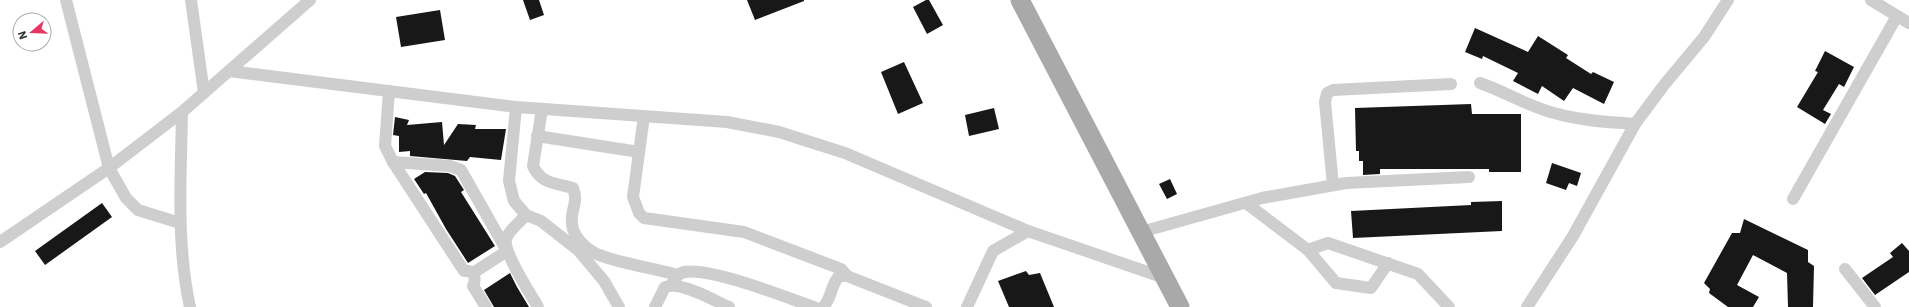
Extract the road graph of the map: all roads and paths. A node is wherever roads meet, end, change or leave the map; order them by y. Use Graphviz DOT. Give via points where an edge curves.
graph roads {
  1 [pos="66,0"];
  2 [pos="191,0"];
  3 [pos="310,0"];
  4 [pos="1020,0"];
  5 [pos="1728,0"];
  6 [pos="1871,0"];
  7 [pos="1897,16"];
  8 [pos="1909,22"];
  9 [pos="229,71"];
  10 [pos="1480,83"];
  11 [pos="1451,84"];
  12 [pos="389,91"];
  13 [pos="204,93"];
  14 [pos="516,107"];
  15 [pos="542,109"];
  16 [pos="182,112"];
  17 [pos="644,116"];
  18 [pos="1635,124"];
  19 [pos="537,136"];
  20 [pos="639,152"];
  21 [pos="393,162"];
  22 [pos="109,168"];
  23 [pos="1469,177"];
  24 [pos="1333,185"];
  25 [pos="1793,199"];
  26 [pos="1246,203"];
  27 [pos="526,215"];
  28 [pos="180,223"];
  29 [pos="1028,230"];
  30 [pos="1141,232"];
  31 [pos="0,242"];
  32 [pos="1308,250"];
  33 [pos="507,251"];
  34 [pos="1388,263"];
  35 [pos="1845,269"];
  36 [pos="472,273"];
  37 [pos="847,276"];
  38 [pos="1165,278"];
  39 [pos="674,280"];
  40 [pos="190,307"];
  41 [pos="486,307"];
  42 [pos="538,307"];
  43 [pos="619,307"];
  44 [pos="655,307"];
  45 [pos="729,307"];
  46 [pos="814,307"];
  47 [pos="823,307"];
  48 [pos="926,307"];
  49 [pos="967,307"];
  50 [pos="1180,307"];
  51 [pos="1449,307"];
  52 [pos="1527,307"];
  53 [pos="1875,307"];
  1 -- 22 [label="street"];
  2 -- 13 [label="street"];
  3 -- 9 [label="street"];
  4 -- 30 [label="main road"];
  5 -- 18 [label="street" via="1704,37"];
  6 -- 7 [label="street"];
  7 -- 8 [label="street"];
  7 -- 25 [label="street"];
  9 -- 12 [label="street"];
  9 -- 13 [label="street"];
  10 -- 18 [label="street" via="1558,114"];
  11 -- 24 [label="street" via="1332,90 1327,93 1325,102"];
  12 -- 14 [label="street"];
  12 -- 21 [label="street" via="384,146"];
  13 -- 16 [label="street"];
  14 -- 15 [label="street"];
  14 -- 27 [label="street" via="509,181 514,201"];
  15 -- 17 [label="street"];
  15 -- 19 [label="street"];
  16 -- 22 [label="street"];
  16 -- 28 [label="street"];
  17 -- 20 [label="street"];
  17 -- 29 [label="street" via="727,122 779,132 844,153"];
  18 -- 52 [label="street" via="1573,236"];
  19 -- 20 [label="street"];
  19 -- 39 [label="street" via="533,166 542,179 573,188 576,201 571,223 575,235 584,246 598,255"];
  20 -- 37 [label="street" via="634,197 639,213 644,218 744,232 840,269"];
  21 -- 33 [label="street" via="450,166 461,170"];
  21 -- 36 [label="street" via="464,271"];
  22 -- 28 [label="street" via="126,198 138,210"];
  22 -- 31 [label="street"];
  23 -- 24 [label="street"];
  24 -- 26 [label="street"];
  26 -- 30 [label="street"];
  26 -- 32 [label="street"];
  27 -- 33 [label="street" via="508,236"];
  27 -- 43 [label="street" via="541,221 578,250 604,281"];
  28 -- 40 [label="street" via="184,279"];
  29 -- 38 [label="street"];
  29 -- 49 [label="street" via="993,251"];
  30 -- 38 [label="main road"];
  32 -- 34 [label="street" via="1328,242"];
  32 -- 34 [label="street" via="1336,283 1371,288"];
  33 -- 36 [label="street"];
  33 -- 42 [label="street"];
  34 -- 51 [label="street" via="1418,274"];
  35 -- 53 [label="street"];
  36 -- 41 [label="street" via="475,282 473,286"];
  37 -- 47 [label="street" via="839,276 835,281 828,302"];
  37 -- 48 [label="street"];
  38 -- 50 [label="main road"];
  39 -- 44 [label="street" via="665,287"];
  39 -- 45 [label="street" via="681,286"];
  39 -- 46 [label="street" via="684,272 718,275"];
}
